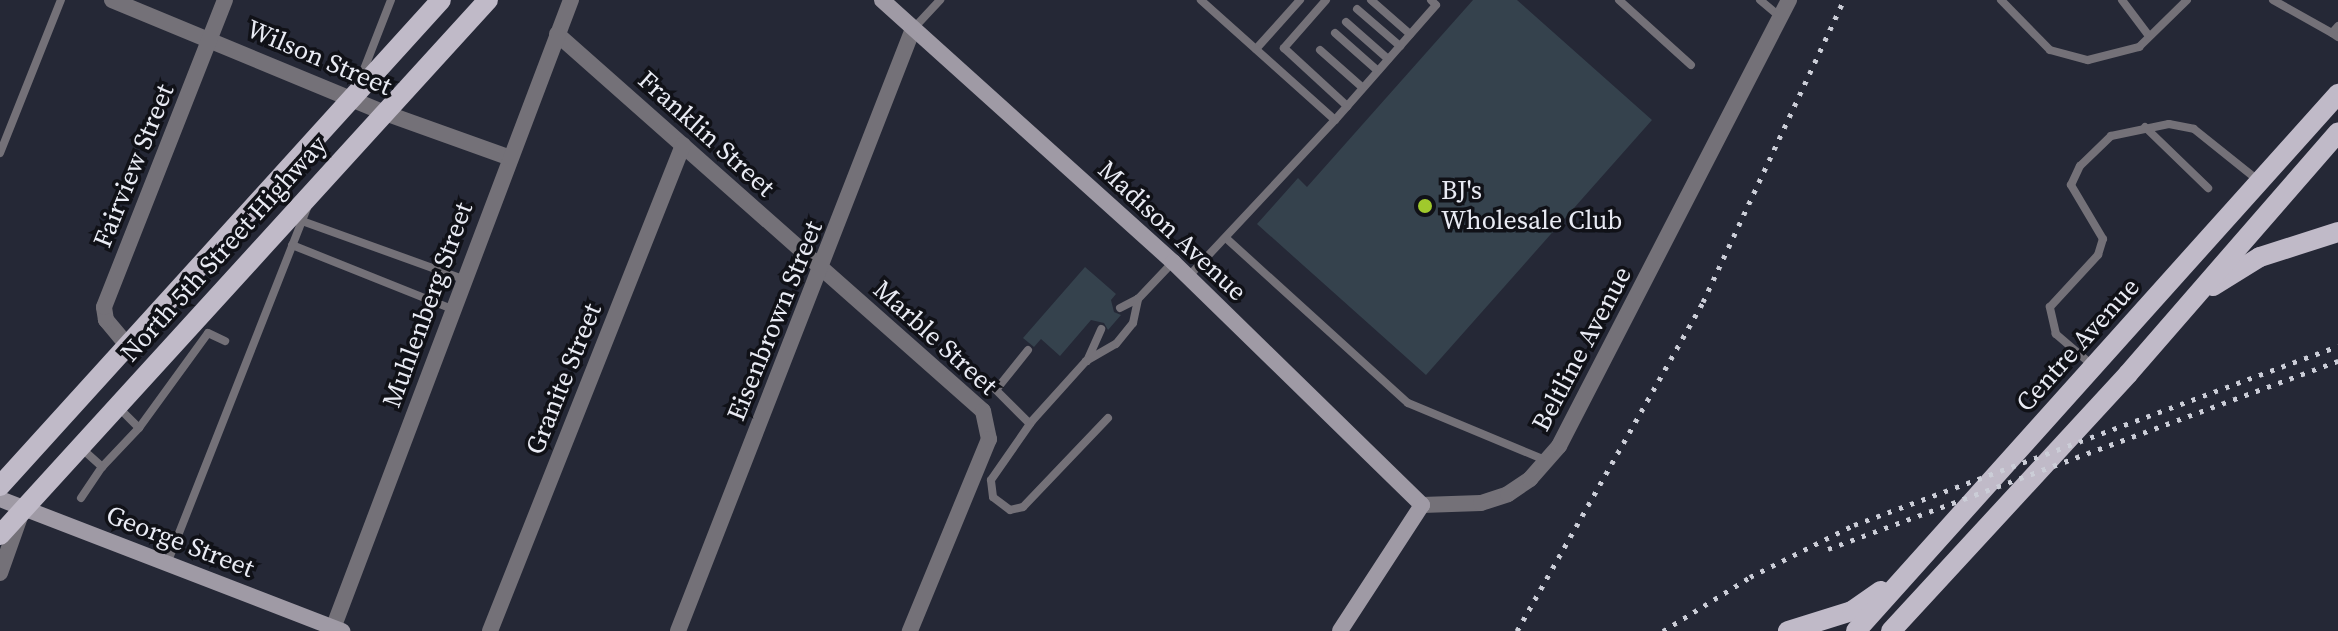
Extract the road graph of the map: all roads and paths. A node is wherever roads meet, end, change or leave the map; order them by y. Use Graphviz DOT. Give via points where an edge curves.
graph roads {
  1 [pos="61,0"];
  2 [pos="112,0"];
  3 [pos="225,0"];
  4 [pos="391,0"];
  5 [pos="441,0"];
  6 [pos="488,0"];
  7 [pos="571,0"];
  8 [pos="882,0"];
  9 [pos="940,0"];
  10 [pos="1201,0"];
  11 [pos="1300,0"];
  12 [pos="1371,0"];
  13 [pos="1619,0"];
  14 [pos="1760,0"];
  15 [pos="1789,0"];
  16 [pos="2001,0"];
  17 [pos="2122,0"];
  18 [pos="2187,0"];
  19 [pos="2273,0"];
  20 [pos="1436,2"];
  21 [pos="1327,3"];
  22 [pos="1357,9"];
  23 [pos="1290,11"];
  24 [pos="1780,17"];
  25 [pos="1346,22"];
  26 [pos="913,29"];
  27 [pos="1303,30"];
  28 [pos="2336,32"];
  29 [pos="1335,33"];
  30 [pos="557,34"];
  31 [pos="1410,34"];
  32 [pos="2149,36"];
  33 [pos="210,38"];
  34 [pos="1400,46"];
  35 [pos="1256,49"];
  36 [pos="1320,50"];
  37 [pos="1388,59"];
  38 [pos="1691,65"];
  39 [pos="1378,71"];
  40 [pos="1363,88"];
  41 [pos="2338,94"];
  42 [pos="353,98"];
  43 [pos="1347,106"];
  44 [pos="385,113"];
  45 [pos="1335,120"];
  46 [pos="2145,127"];
  47 [pos="2338,132"];
  48 [pos="683,145"];
  49 [pos="0,153"];
  50 [pos="508,157"];
  51 [pos="2260,182"];
  52 [pos="315,186"];
  53 [pos="2208,188"];
  54 [pos="302,221"];
  55 [pos="2338,232"];
  56 [pos="1227,239"];
  57 [pos="292,245"];
  58 [pos="1173,262"];
  59 [pos="822,269"];
  60 [pos="1188,277"];
  61 [pos="463,279"];
  62 [pos="1138,299"];
  63 [pos="2193,300"];
  64 [pos="1120,308"];
  65 [pos="452,309"];
  66 [pos="1101,329"];
  67 [pos="189,340"];
  68 [pos="225,341"];
  69 [pos="127,345"];
  70 [pos="1028,350"];
  71 [pos="1086,361"];
  72 [pos="2093,366"];
  73 [pos="145,374"];
  74 [pos="162,391"];
  75 [pos="116,406"];
  76 [pos="1108,418"];
  77 [pos="1030,424"];
  78 [pos="139,428"];
  79 [pos="79,447"];
  80 [pos="1547,462"];
  81 [pos="102,467"];
  82 [pos="0,486"];
  83 [pos="81,498"];
  84 [pos="0,499"];
  85 [pos="1422,505"];
  86 [pos="23,509"];
  87 [pos="0,535"];
  88 [pos="168,561"];
  89 [pos="1913,567"];
  90 [pos="0,573"];
  91 [pos="336,630"];
  92 [pos="490,631"];
  93 [pos="678,631"];
  94 [pos="910,631"];
  95 [pos="1340,631"];
  96 [pos="1788,631"];
  97 [pos="1856,631"];
  98 [pos="1891,631"];
  1 -- 49 [label="lane"];
  2 -- 33 [label="street, Wilson Street"];
  3 -- 33 [label="street, Fairview Street"];
  4 -- 42 [label="lane"];
  5 -- 42 [label="main road, North 5th Street Highway"];
  6 -- 44 [label="main road, North 5th Street Highway"];
  7 -- 30 [label="street, Muhlenberg Street"];
  8 -- 26 [label="street, Madison Avenue"];
  9 -- 26 [label="lane"];
  10 -- 35 [label="lane"];
  11 -- 23 [label="lane"];
  12 -- 31 [label="lane"];
  13 -- 38 [label="lane"];
  14 -- 24 [label="lane"];
  15 -- 24 [label="street, Beltline Avenue"];
  16 -- 32 [label="lane" via="2050,50 2088,60 2139,47"];
  17 -- 32 [label="lane"];
  18 -- 32 [label="lane"];
  19 -- 28 [label="lane"];
  20 -- 31 [label="lane"];
  21 -- 27 [label="lane"];
  22 -- 34 [label="lane"];
  23 -- 27 [label="lane"];
  23 -- 35 [label="lane"];
  24 -- 80 [label="street, Beltline Avenue"];
  25 -- 37 [label="lane"];
  26 -- 58 [label="street, Madison Avenue"];
  26 -- 59 [label="street, Eisenbrown Street"];
  27 -- 43 [label="lane" via="1284,48"];
  29 -- 39 [label="lane"];
  30 -- 48 [label="street, Franklin Street"];
  30 -- 50 [label="street, Muhlenberg Street"];
  31 -- 34 [label="lane"];
  33 -- 42 [label="street, Wilson Street"];
  33 -- 69 [label="street, Fairview Street" via="104,307 106,320"];
  34 -- 37 [label="lane"];
  35 -- 45 [label="lane"];
  36 -- 40 [label="lane"];
  37 -- 39 [label="lane"];
  39 -- 40 [label="lane"];
  40 -- 43 [label="lane"];
  41 -- 51 [label="main road, Centre Avenue"];
  42 -- 44 [label="street, Wilson Street"];
  42 -- 69 [label="main road, North 5th Street Highway"];
  43 -- 45 [label="lane"];
  44 -- 50 [label="street, Wilson Street"];
  44 -- 52 [label="main road, North 5th Street Highway"];
  45 -- 56 [label="lane"];
  46 -- 51 [label="lane" via="2194,129"];
  46 -- 53 [label="lane"];
  46 -- 72 [label="lane" via="2111,136 2080,166 2071,185 2103,239 2098,255 2050,307 2056,334"];
  47 -- 63 [label="main road"];
  48 -- 59 [label="street, Franklin Street"];
  48 -- 92 [label="street, Granite Street"];
  50 -- 61 [label="street, Muhlenberg Street"];
  51 -- 72 [label="main road, Centre Avenue"];
  52 -- 54 [label="lane"];
  52 -- 67 [label="main road, North 5th Street Highway"];
  54 -- 57 [label="lane"];
  54 -- 61 [label="lane"];
  55 -- 63 [label="main road" via="2260,257"];
  56 -- 60 [label="lane"];
  56 -- 80 [label="lane" via="1415,408"];
  57 -- 65 [label="lane"];
  57 -- 88 [label="lane"];
  58 -- 60 [label="street, Madison Avenue"];
  58 -- 62 [label="lane"];
  59 -- 93 [label="street, Eisenbrown Street"];
  59 -- 94 [label="street, Marble Street" via="970,396 989,422 989,439"];
  60 -- 85 [label="street, Madison Avenue"];
  61 -- 65 [label="street, Muhlenberg Street"];
  62 -- 64 [label="lane"];
  62 -- 71 [label="lane" via="1133,323 1116,344"];
  63 -- 98 [label="main road"];
  65 -- 91 [label="street, Muhlenberg Street"];
  66 -- 71 [label="lane"];
  67 -- 68 [label="lane" via="208,333"];
  67 -- 73 [label="main road, North 5th Street Highway"];
  67 -- 74 [label="lane"];
  69 -- 82 [label="main road, North 5th Street Highway"];
  70 -- 77 [label="lane" via="996,390"];
  71 -- 77 [label="lane"];
  72 -- 89 [label="main road, Centre Avenue"];
  73 -- 74 [label="lane"];
  73 -- 75 [label="main road, North 5th Street Highway"];
  74 -- 78 [label="lane"];
  75 -- 78 [label="lane"];
  75 -- 79 [label="main road, North 5th Street Highway"];
  76 -- 77 [label="lane" via="1033,499 1010,510 993,497 991,480"];
  78 -- 81 [label="lane"];
  79 -- 81 [label="lane"];
  79 -- 86 [label="main road, North 5th Street Highway"];
  80 -- 85 [label="street, Beltline Avenue" via="1519,487 1481,503"];
  81 -- 83 [label="lane"];
  84 -- 86 [label="street, George Street"];
  85 -- 95 [label="street"];
  86 -- 87 [label="main road, North 5th Street Highway"];
  86 -- 88 [label="street, George Street"];
  86 -- 90 [label="street"];
  88 -- 91 [label="street, George Street"];
  89 -- 96 [label="main road" via="1852,611"];
  89 -- 97 [label="main road, Centre Avenue"];
}
